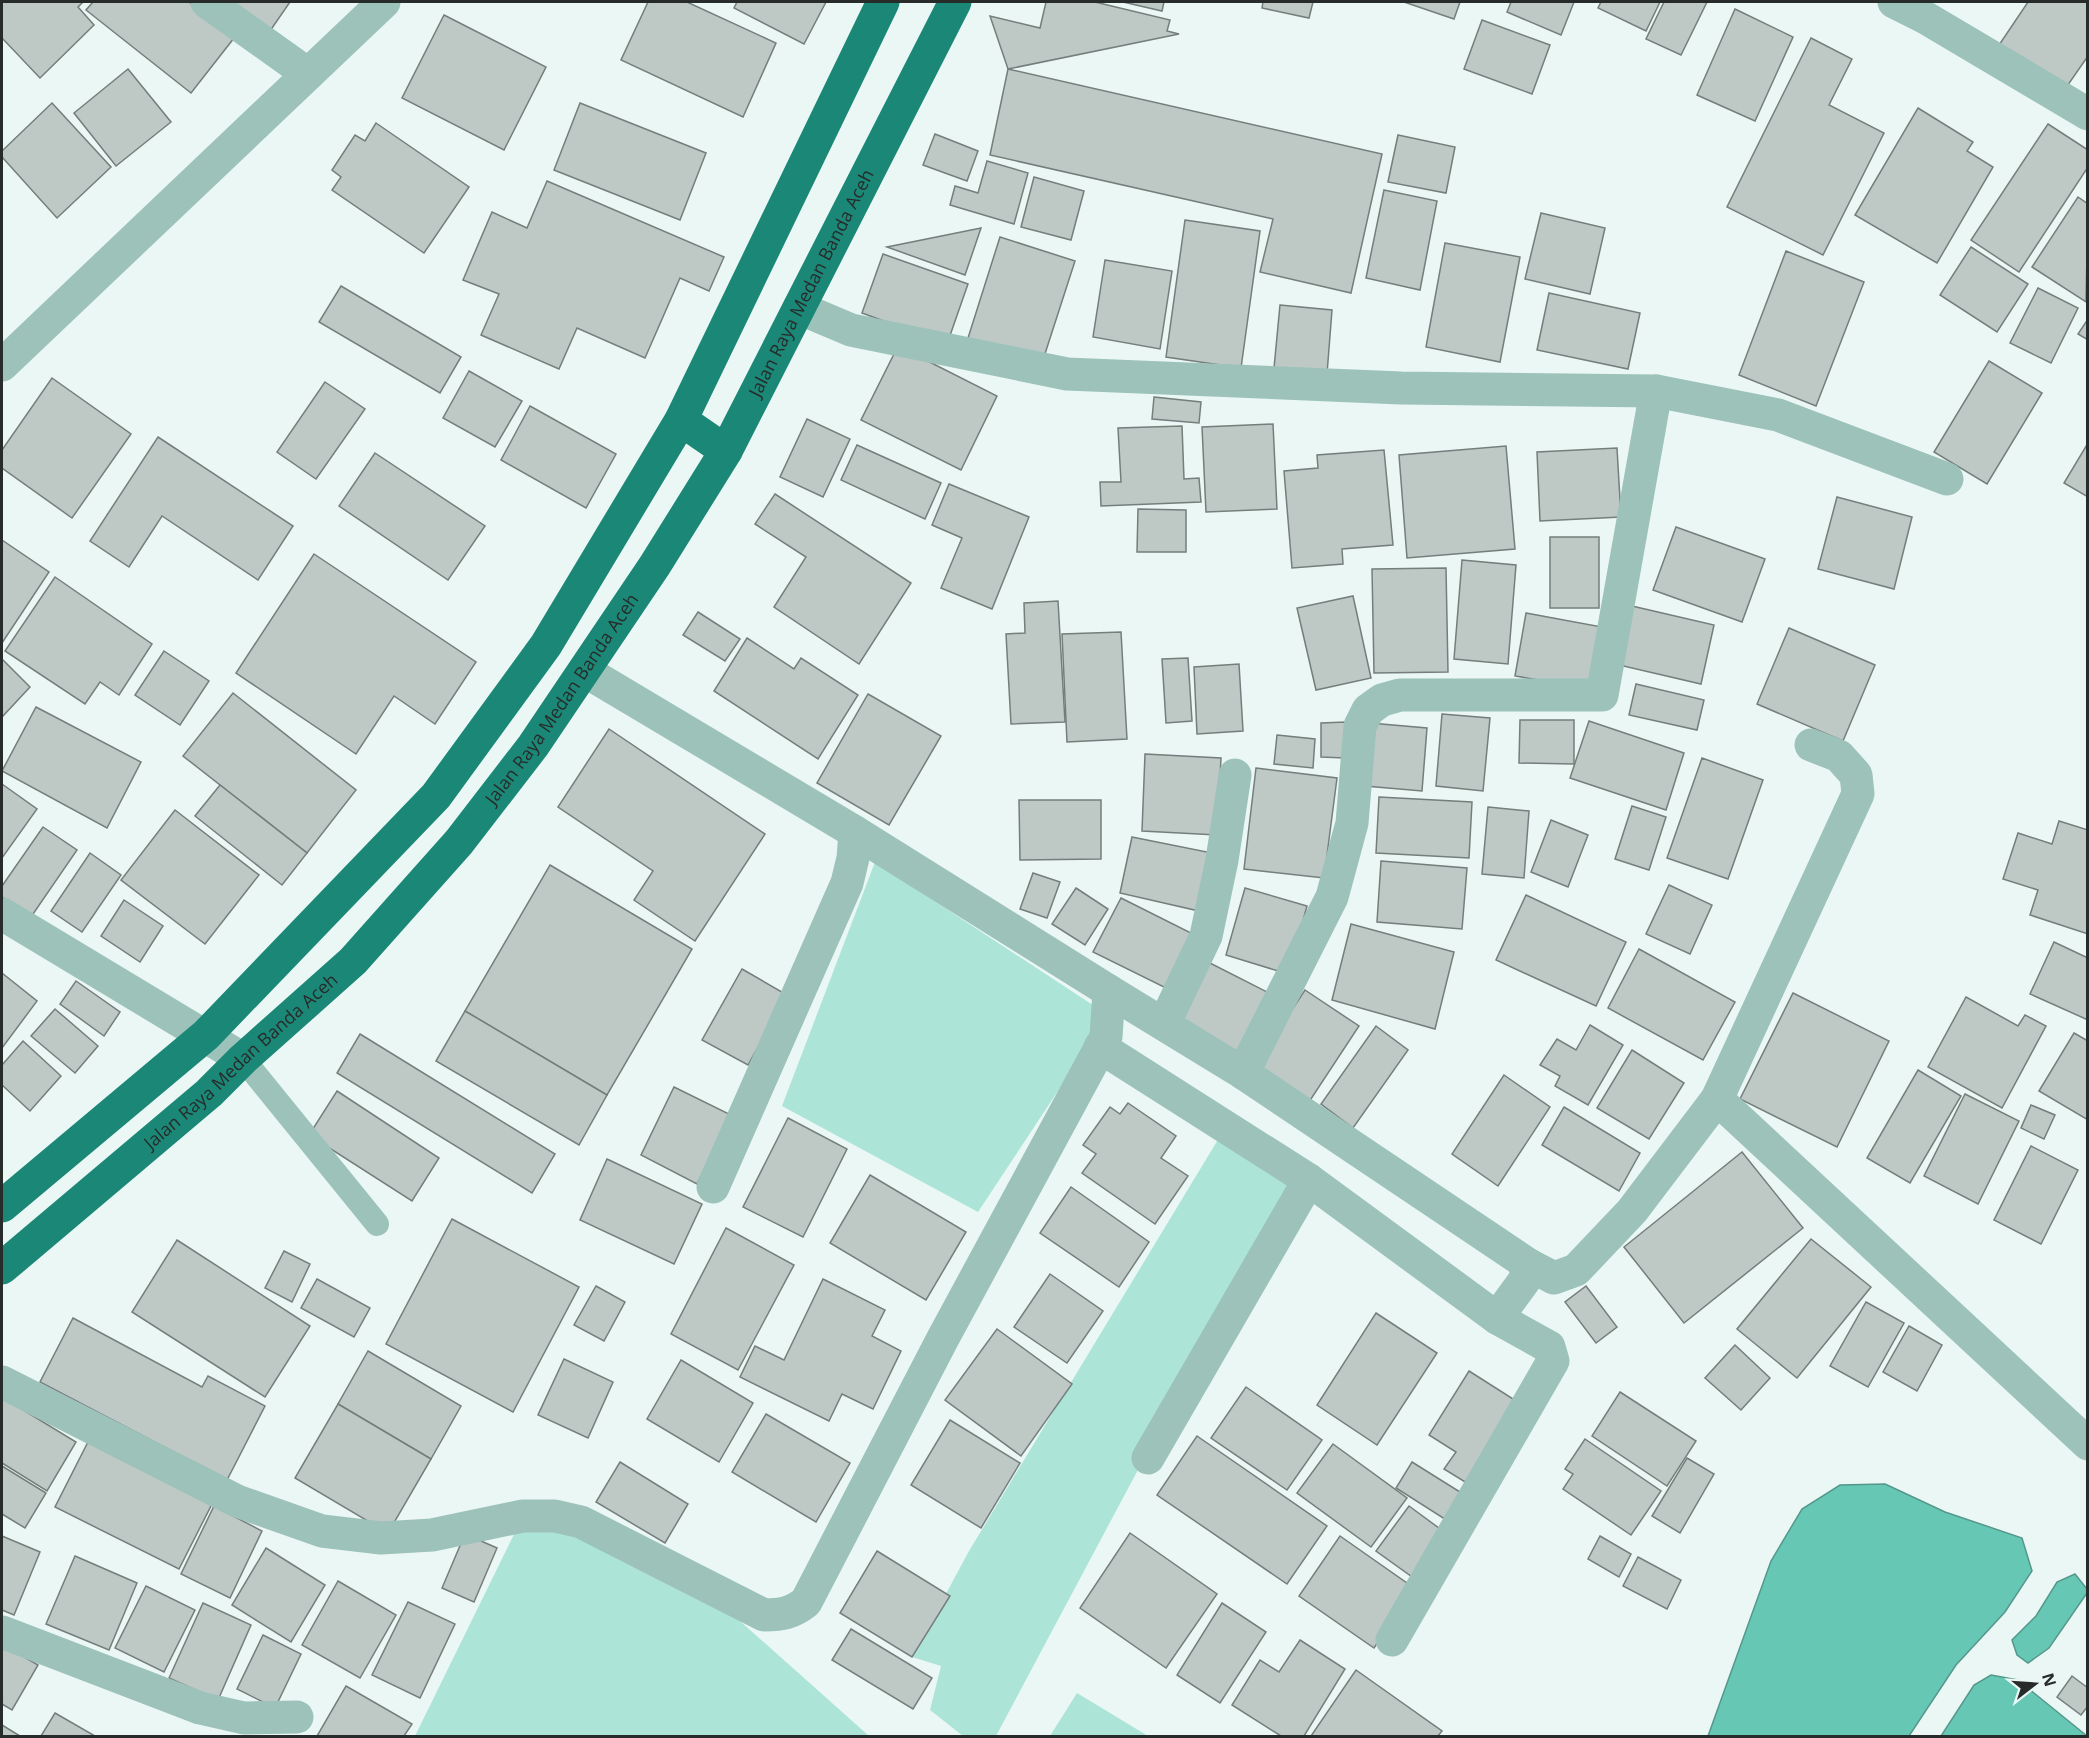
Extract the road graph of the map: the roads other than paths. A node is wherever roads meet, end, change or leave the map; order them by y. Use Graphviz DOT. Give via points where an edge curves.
graph roads {
  1 [pos="207,2"];
  2 [pos="384,2"];
  3 [pos="883,2"];
  4 [pos="955,2"];
  5 [pos="1894,2"];
  6 [pos="308,74"];
  7 [pos="2088,114"];
  8 [pos="799,308"];
  9 [pos="2,365"];
  10 [pos="1656,391"];
  11 [pos="681,420"];
  12 [pos="726,451"];
  13 [pos="1947,479"];
  14 [pos="585,671"];
  15 [pos="1811,744"];
  16 [pos="1235,775"];
  17 [pos="852,858"];
  18 [pos="2,914"];
  19 [pos="1106,1022"];
  20 [pos="1164,1024"];
  21 [pos="206,1035"];
  22 [pos="243,1059"];
  23 [pos="1243,1073"];
  24 [pos="1717,1099"];
  25 [pos="1309,1180"];
  26 [pos="713,1187"];
  27 [pos="2,1206"];
  28 [pos="377,1224"];
  29 [pos="2,1268"];
  30 [pos="1526,1273"];
  31 [pos="1498,1315"];
  32 [pos="2,1382"];
  33 [pos="2088,1444"];
  34 [pos="1148,1458"];
  35 [pos="2,1632"];
  36 [pos="1392,1640"];
  37 [pos="297,1717"];
  1 -- 6 [label="street"];
  2 -- 6 [label="street"];
  3 -- 11 [label="highway"];
  4 -- 8 [label="highway, Jalan Raya Medan Banda Aceh"];
  5 -- 7 [label="street"];
  6 -- 9 [label="street"];
  8 -- 10 [label="street" via="851,330 1067,374 1401,388"];
  8 -- 12 [label="highway, Jalan Raya Medan Banda Aceh"];
  10 -- 13 [label="street" via="1778,415"];
  10 -- 23 [label="street" via="1602,695 1400,695 1382,700 1368,710 1360,726 1352,823 1332,897"];
  11 -- 12 [label="highway"];
  11 -- 21 [label="highway" via="546,645 436,796"];
  12 -- 14 [label="highway, Jalan Raya Medan Banda Aceh"];
  14 -- 17 [label="street"];
  14 -- 22 [label="highway, Jalan Raya Medan Banda Aceh" via="459,842 353,961"];
  15 -- 24 [label="street" via="1839,756 1856,775 1858,794"];
  16 -- 20 [label="street" via="1206,936"];
  17 -- 19 [label="street"];
  17 -- 26 [label="street"];
  18 -- 21 [label="street"];
  19 -- 20 [label="street"];
  19 -- 25 [label="street"];
  19 -- 32 [label="street" via="806,1602 783,1615 764,1615 581,1522 555,1516 523,1516 432,1535 381,1538 322,1531 237,1501"];
  20 -- 23 [label="street"];
  21 -- 22 [label="street"];
  21 -- 27 [label="highway"];
  22 -- 28 [label="lane"];
  22 -- 29 [label="highway, Jalan Raya Medan Banda Aceh" via="209,1093"];
  23 -- 30 [label="street"];
  24 -- 30 [label="street" via="1632,1211 1576,1270 1554,1278"];
  24 -- 33 [label="street"];
  25 -- 31 [label="street"];
  25 -- 34 [label="street"];
  30 -- 31 [label="street"];
  31 -- 36 [label="street" via="1549,1347 1552,1361"];
  35 -- 37 [label="street" via="200,1708 244,1718"];
}
